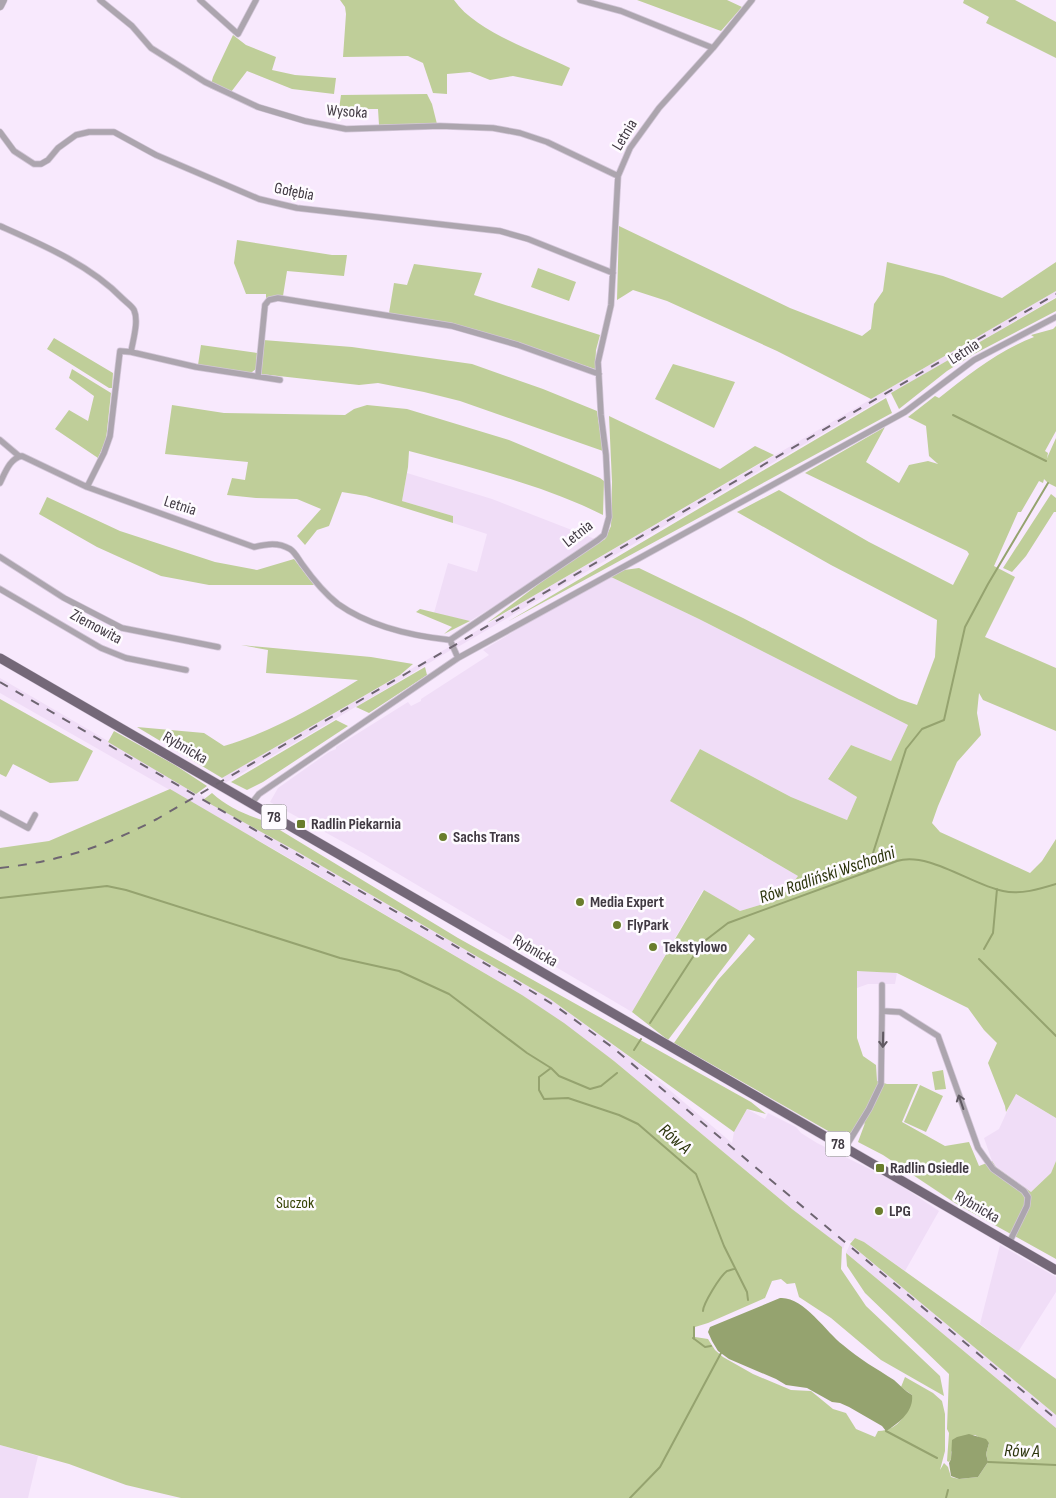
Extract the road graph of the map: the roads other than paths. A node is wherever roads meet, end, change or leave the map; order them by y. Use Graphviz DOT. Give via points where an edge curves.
graph roads {
  1 [pos="4,0"];
  2 [pos="100,0"];
  3 [pos="200,0"];
  4 [pos="256,0"];
  5 [pos="580,0"];
  6 [pos="752,0"];
  7 [pos="0,6"];
  8 [pos="713,48"];
  9 [pos="0,132"];
  10 [pos="618,176"];
  11 [pos="0,226"];
  12 [pos="614,273"];
  13 [pos="1056,317"];
  14 [pos="131,352"];
  15 [pos="599,374"];
  16 [pos="258,376"];
  17 [pos="280,380"];
  18 [pos="0,440"];
  19 [pos="19,456"];
  20 [pos="0,482"];
  21 [pos="87,487"];
  22 [pos="0,557"];
  23 [pos="0,589"];
  24 [pos="450,640"];
  25 [pos="218,646"];
  26 [pos="0,658"];
  27 [pos="458,658"];
  28 [pos="186,670"];
  29 [pos="251,804"];
  30 [pos="0,813"];
  31 [pos="35,815"];
  32 [pos="882,985"];
  33 [pos="882,1010"];
  34 [pos="845,1148"];
  35 [pos="1009,1243"];
  36 [pos="1056,1270"];
  1 -- 7 [label="street"];
  2 -- 10 [label="street, Wysoka" via="132,26 151,48 205,82 258,107 346,129 440,126 493,128 520,133 547,142"];
  3 -- 4 [label="street" via="238,34"];
  5 -- 8 [label="street" via="621,11"];
  6 -- 8 [label="street, Letnia"];
  8 -- 10 [label="street, Letnia" via="635,140"];
  9 -- 12 [label="street, Gołębia" via="14,151 34,164 48,160 76,135 114,132 156,155 259,199 298,208 500,231"];
  10 -- 12 [label="street, Letnia"];
  11 -- 14 [label="street" via="83,268 115,290 134,310 136,322"];
  12 -- 15 [label="street, Letnia" via="611,305 598,362"];
  13 -- 27 [label="street, Letnia" via="974,360 905,412"];
  14 -- 16 [label="street" via="196,367"];
  14 -- 21 [label="street" via="120,352 110,436"];
  15 -- 16 [label="street" via="452,326 278,298 269,300 265,305"];
  15 -- 24 [label="street, Letnia" via="609,517 604,535"];
  16 -- 17 [label="street"];
  18 -- 19 [label="street, Letnia"];
  19 -- 20 [label="street" via="9,465"];
  19 -- 21 [label="street, Letnia"];
  21 -- 24 [label="street, Letnia" via="254,547 276,544 292,550 323,590 354,613 372,623"];
  22 -- 25 [label="street" via="64,598 122,628"];
  23 -- 28 [label="street, Ziemowita" via="102,648 126,658"];
  24 -- 27 [label="street"];
  26 -- 29 [label="main road, Rybnicka / 78"];
  27 -- 29 [label="street, Letnia" via="258,794"];
  29 -- 34 [label="main road, Rybnicka / 78"];
  30 -- 31 [label="street" via="28,828"];
  32 -- 33 [label="street"];
  33 -- 34 [label="street, one-way" via="881,1084 870,1109"];
  35 -- 33 [label="street, one-way" via="1027,1206 1028,1197 993,1169 978,1148 938,1036 898,1011"];
  34 -- 35 [label="main road, Rybnicka / 78"];
  35 -- 36 [label="main road, Rybnicka / 78"];
}
